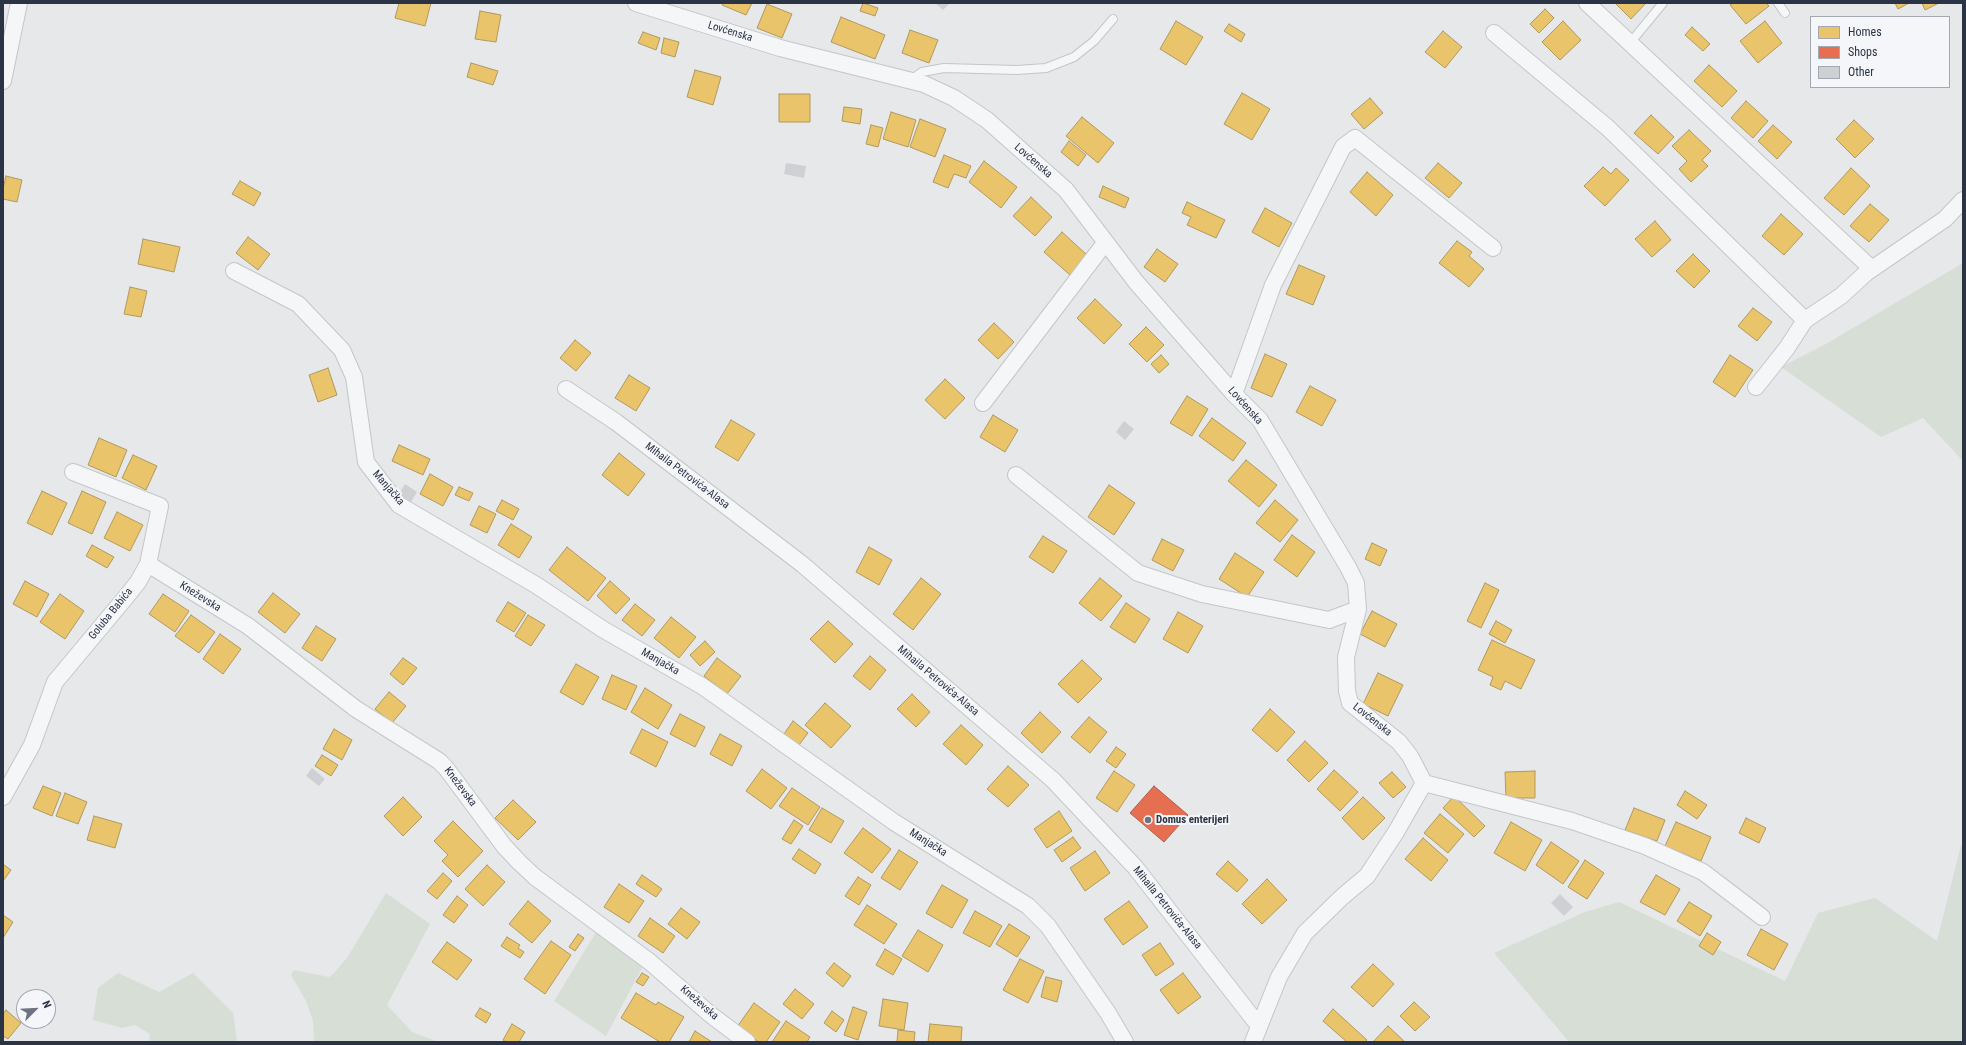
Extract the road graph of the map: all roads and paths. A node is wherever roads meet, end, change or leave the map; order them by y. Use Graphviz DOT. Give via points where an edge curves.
graph roads {
  1 [pos="19,3"];
  2 [pos="636,3"];
  3 [pos="1587,3"];
  4 [pos="1663,3"];
  5 [pos="1778,3"];
  6 [pos="1785,13"];
  7 [pos="1113,19"];
  8 [pos="1494,33"];
  9 [pos="1630,43"];
  10 [pos="3,81"];
  11 [pos="911,81"];
  12 [pos="1963,200"];
  13 [pos="1105,243"];
  14 [pos="1493,248"];
  15 [pos="1872,269"];
  16 [pos="234,271"];
  17 [pos="1805,320"];
  18 [pos="1756,387"];
  19 [pos="566,389"];
  20 [pos="1234,394"];
  21 [pos="983,403"];
  22 [pos="73,472"];
  23 [pos="1016,475"];
  24 [pos="148,564"];
  25 [pos="1358,609"];
  26 [pos="1424,783"];
  27 [pos="3,796"];
  28 [pos="1762,917"];
  29 [pos="1259,1026"];
  30 [pos="747,1042"];
  31 [pos="1125,1042"];
  32 [pos="1253,1042"];
  1 -- 10 [label="street"];
  2 -- 11 [label="street, Lovćenska" via="780,48"];
  3 -- 9 [label="street"];
  4 -- 9 [label="lane"];
  5 -- 6 [label="lane"];
  7 -- 11 [label="lane" via="1094,41 1074,57 1046,68 944,68 922,72"];
  8 -- 17 [label="street" via="1608,128"];
  9 -- 15 [label="street"];
  11 -- 13 [label="street, Lovćenska" via="954,98 987,120 1066,190"];
  12 -- 15 [label="street" via="1945,219"];
  13 -- 20 [label="street, Lovćenska"];
  13 -- 21 [label="street"];
  14 -- 20 [label="street" via="1355,138 1343,147 1273,285"];
  15 -- 17 [label="street" via="1841,296"];
  16 -- 31 [label="street, Manjačka" via="298,304 342,350 354,377 366,462 399,504 536,585 604,630 702,686 894,822 1028,906 1048,926 1066,951"];
  17 -- 18 [label="street"];
  19 -- 29 [label="street, Mihaila Petrovića-Alasa" via="616,422 802,564 1053,780 1135,867"];
  20 -- 25 [label="street, Lovćenska" via="1260,420 1348,567 1356,583"];
  22 -- 24 [label="street, Goluba Babića" via="160,506"];
  23 -- 25 [label="street" via="1138,573 1202,594 1330,620"];
  24 -- 27 [label="street, Goluba Babića" via="130,592 55,682 32,745"];
  24 -- 30 [label="street, Kneževska" via="248,626 356,709 438,760 504,846 535,877 650,962 711,1015"];
  25 -- 26 [label="street, Lovćenska" via="1346,657 1350,703 1399,742 1410,756"];
  26 -- 28 [label="street" via="1572,821 1645,846 1703,872"];
  26 -- 29 [label="street" via="1367,876 1305,933 1279,977"];
  29 -- 32 [label="street"];
}
